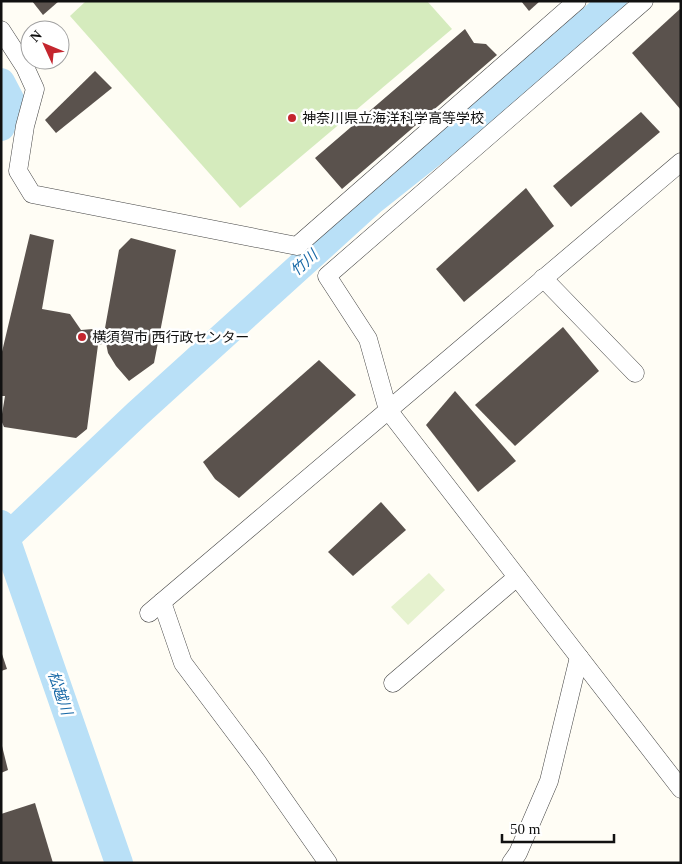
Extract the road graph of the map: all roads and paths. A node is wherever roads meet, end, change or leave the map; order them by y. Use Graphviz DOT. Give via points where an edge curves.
graph roads {
  1 [pos="577,1"];
  2 [pos="644,1"];
  3 [pos="1,30"];
  4 [pos="681,162"];
  5 [pos="543,278"];
  6 [pos="635,373"];
  7 [pos="388,410"];
  8 [pos="516,577"];
  9 [pos="579,657"];
  10 [pos="392,683"];
  11 [pos="681,789"];
  12 [pos="328,863"];
  13 [pos="511,863"];
  1 -- 3 [label="street" via="297,246 32,194 18,171 24,126 35,89"];
  2 -- 7 [label="street" via="327,276 368,339"];
  4 -- 5 [label="street"];
  5 -- 6 [label="street"];
  5 -- 7 [label="street"];
  7 -- 8 [label="street"];
  7 -- 12 [label="street" via="156,608 183,663"];
  8 -- 9 [label="street"];
  8 -- 10 [label="street"];
  9 -- 11 [label="street"];
  9 -- 13 [label="street" via="549,781"];
}
